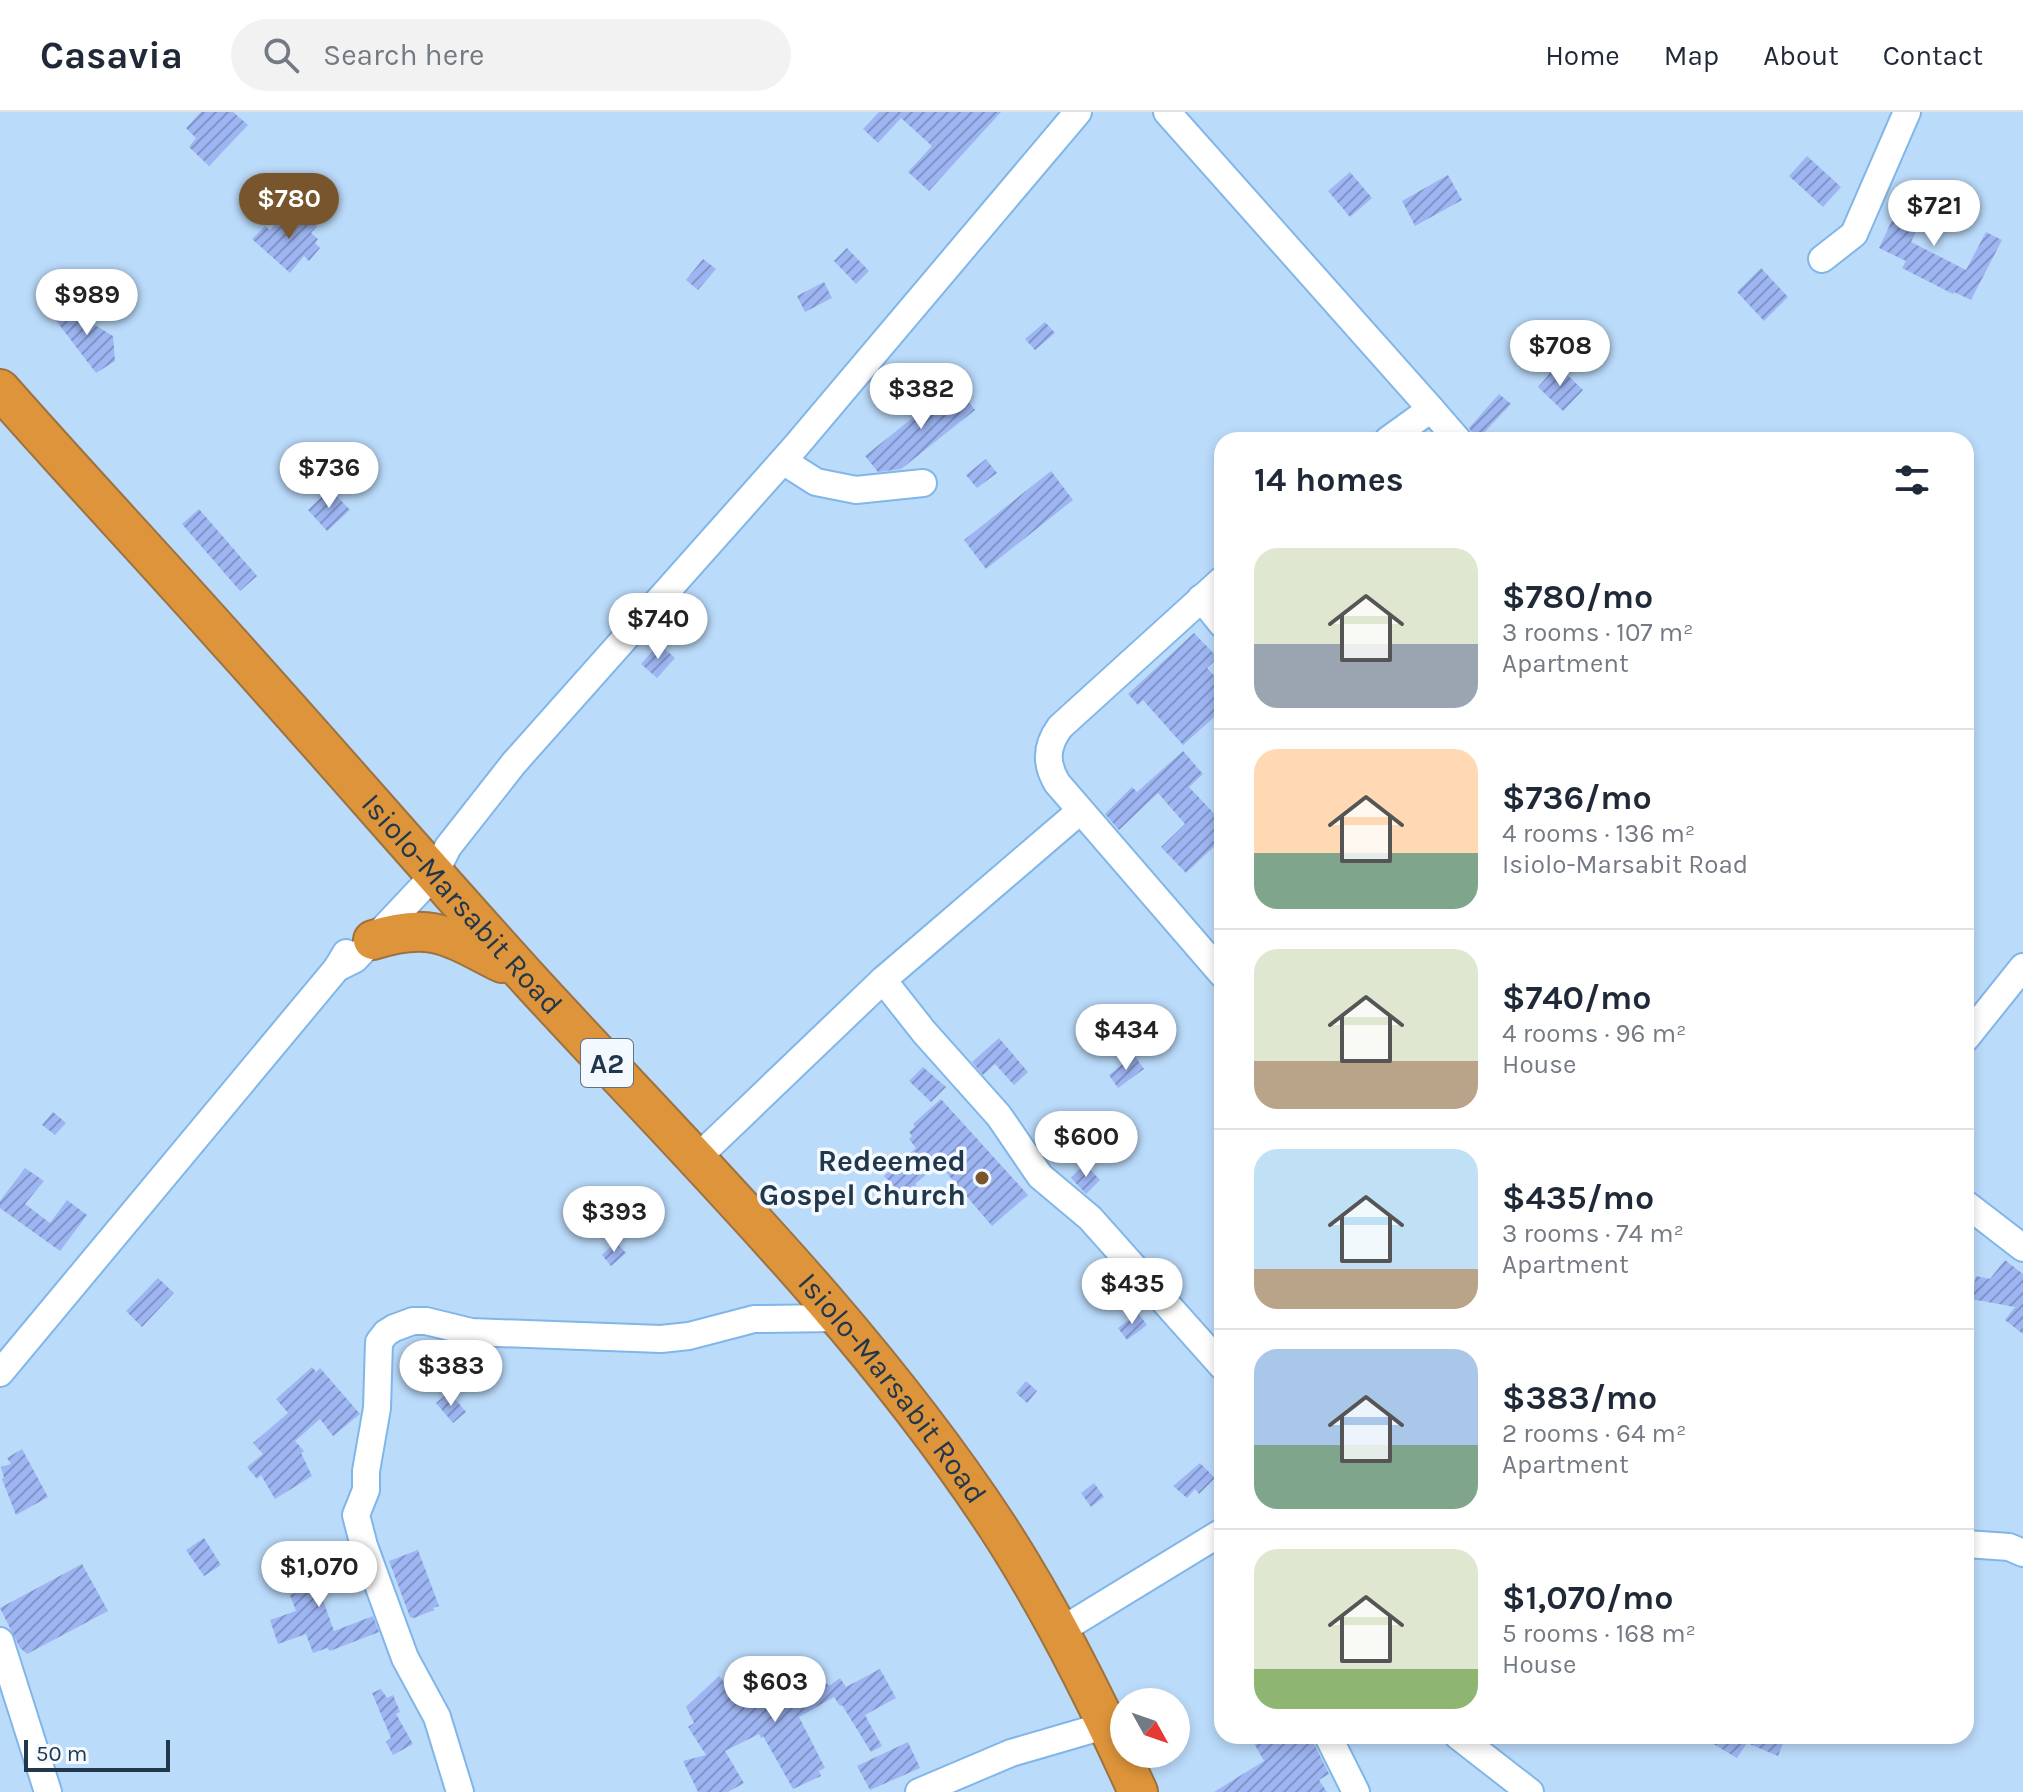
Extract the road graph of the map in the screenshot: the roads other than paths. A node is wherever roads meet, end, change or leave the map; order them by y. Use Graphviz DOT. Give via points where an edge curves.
graph roads {
  1 [pos="1078,112"];
  2 [pos="1167,112"];
  3 [pos="1907,112"];
  4 [pos="1822,259"];
  5 [pos="0,389"];
  6 [pos="1431,409"];
  7 [pos="1399,432"];
  8 [pos="1451,432"];
  9 [pos="783,461"];
  10 [pos="923,483"];
  11 [pos="1214,587"];
  12 [pos="1201,598"];
  13 [pos="1214,614"];
  14 [pos="1080,811"];
  15 [pos="435,862"];
  16 [pos="373,940"];
  17 [pos="1214,965"];
  18 [pos="2023,967"];
  19 [pos="337,968"];
  20 [pos="523,973"];
  21 [pos="883,980"];
  22 [pos="1974,1028"];
  23 [pos="696,1159"];
  24 [pos="1974,1210"];
  25 [pos="2023,1248"];
  26 [pos="837,1318"];
  27 [pos="1214,1357"];
  28 [pos="0,1373"];
  29 [pos="1214,1538"];
  30 [pos="1974,1545"];
  31 [pos="2023,1553"];
  32 [pos="1060,1631"];
  33 [pos="0,1641"];
  34 [pos="1107,1725"];
  35 [pos="1332,1744"];
  36 [pos="1472,1744"];
  37 [pos="48,1792"];
  38 [pos="460,1792"];
  39 [pos="919,1792"];
  40 [pos="1138,1792"];
  41 [pos="1356,1792"];
  42 [pos="1530,1792"];
  1 -- 9 [label="street"];
  2 -- 6 [label="street"];
  3 -- 4 [label="street" via="1854,234"];
  5 -- 15 [label="highway, Isiolo-Marsabit Road / A2"];
  6 -- 7 [label="street"];
  6 -- 8 [label="street"];
  9 -- 10 [label="street" via="816,482 856,490"];
  9 -- 15 [label="street" via="514,763"];
  11 -- 12 [label="street"];
  12 -- 13 [label="street"];
  12 -- 14 [label="street" via="1050,741 1050,770"];
  14 -- 17 [label="street"];
  14 -- 21 [label="street"];
  15 -- 16 [label="street"];
  15 -- 19 [label="street" via="364,931"];
  15 -- 20 [label="highway, Isiolo-Marsabit Road / A2"];
  16 -- 19 [label="street"];
  16 -- 20 [label="highway" via="430,931"];
  18 -- 22 [label="street"];
  19 -- 28 [label="street"];
  20 -- 23 [label="highway, Isiolo-Marsabit Road / A2"];
  21 -- 23 [label="street"];
  21 -- 27 [label="street" via="999,1116 1040,1176 1090,1218"];
  23 -- 26 [label="highway, Isiolo-Marsabit Road / A2"];
  24 -- 25 [label="street"];
  26 -- 32 [label="highway, Isiolo-Marsabit Road / A2" via="996,1525"];
  26 -- 38 [label="street" via="754,1319 661,1339 471,1332 426,1321 402,1324 386,1333 379,1342 366,1490 356,1515 405,1658 437,1717"];
  29 -- 32 [label="street"];
  30 -- 31 [label="street"];
  32 -- 34 [label="highway, Isiolo-Marsabit Road / A2"];
  33 -- 37 [label="street"];
  34 -- 39 [label="street" via="1011,1753"];
  34 -- 40 [label="highway, Isiolo-Marsabit Road / A2"];
  35 -- 41 [label="street"];
  36 -- 42 [label="street"];
}
